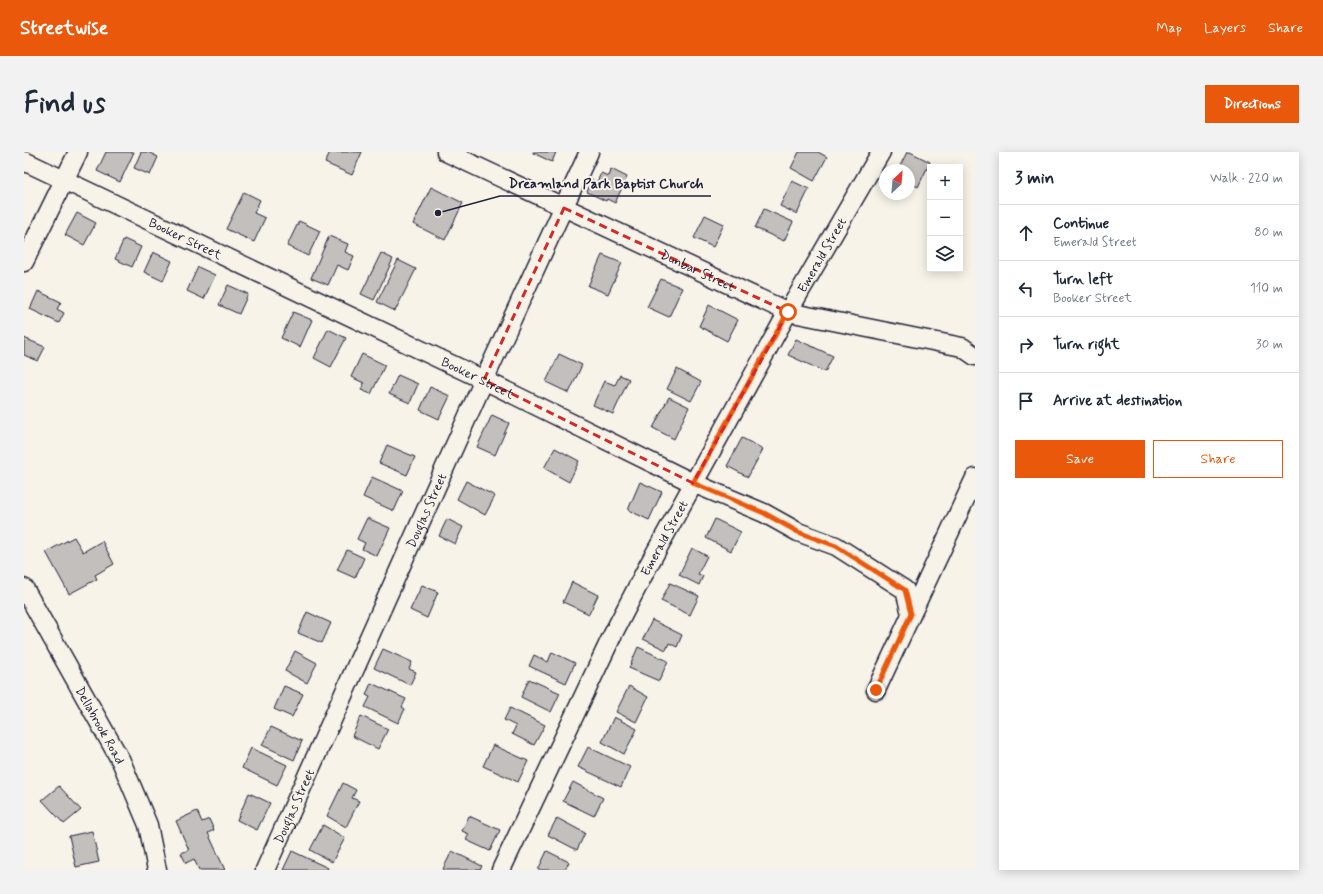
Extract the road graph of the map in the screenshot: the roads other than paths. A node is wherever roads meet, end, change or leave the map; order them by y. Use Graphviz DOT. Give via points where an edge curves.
graph roads {
  1 [pos="78,152"];
  2 [pos="446,152"];
  3 [pos="589,152"];
  4 [pos="881,152"];
  5 [pos="24,161"];
  6 [pos="65,179"];
  7 [pos="564,208"];
  8 [pos="24,262"];
  9 [pos="788,312"];
  10 [pos="969,351"];
  11 [pos="484,380"];
  12 [pos="975,478"];
  13 [pos="693,483"];
  14 [pos="24,588"];
  15 [pos="911,614"];
  16 [pos="876,690"];
  17 [pos="157,870"];
  18 [pos="264,870"];
  19 [pos="501,870"];
  1 -- 6 [label="street"];
  2 -- 7 [label="street, Dunbar Street"];
  3 -- 7 [label="street, Douglas Street"];
  4 -- 9 [label="street, Emerald Street"];
  5 -- 6 [label="street, Booker Street"];
  6 -- 8 [label="street"];
  6 -- 11 [label="street, Booker Street"];
  7 -- 9 [label="street, Dunbar Street"];
  7 -- 11 [label="street, Douglas Street"];
  9 -- 10 [label="street, Dunbar Street"];
  9 -- 13 [label="street, Emerald Street"];
  11 -- 13 [label="street, Booker Street"];
  11 -- 18 [label="street, Douglas Street"];
  12 -- 15 [label="street"];
  13 -- 15 [label="street, Booker Street" via="764,513 798,532 836,546 905,590"];
  13 -- 19 [label="street, Emerald Street" via="613,634"];
  14 -- 17 [label="street, Dellabrook Road" via="121,761 148,825"];
  15 -- 16 [label="street"];
}
